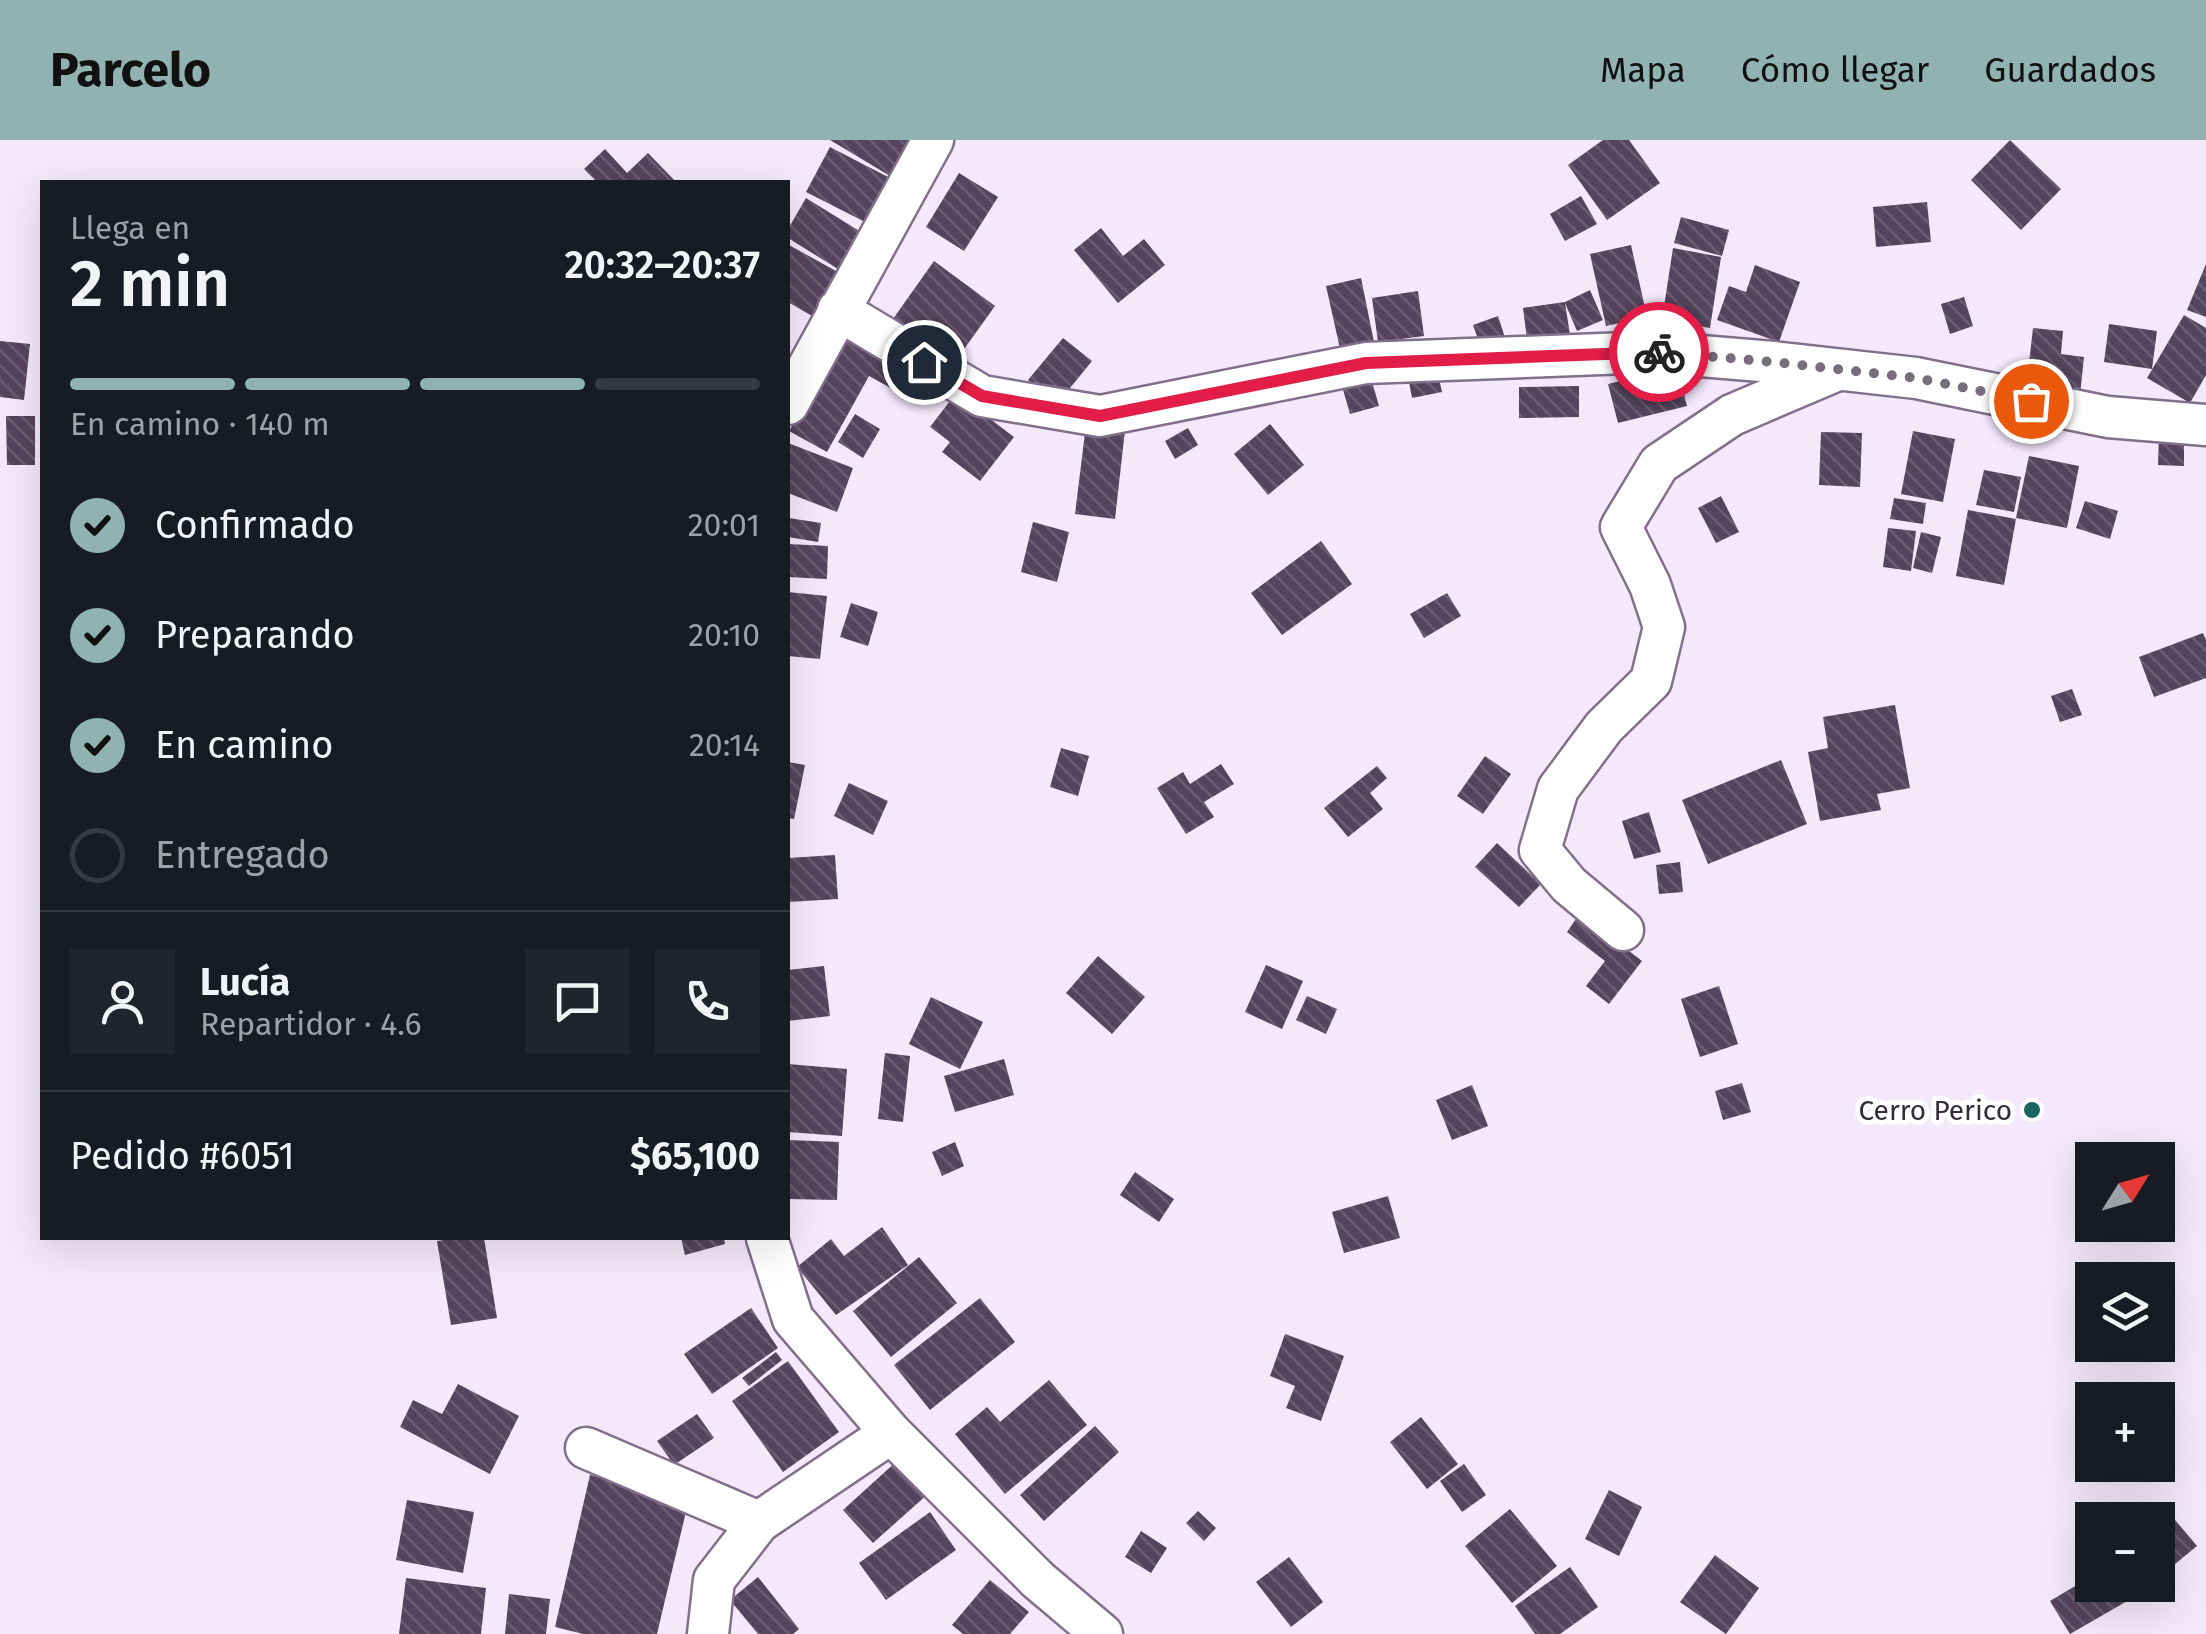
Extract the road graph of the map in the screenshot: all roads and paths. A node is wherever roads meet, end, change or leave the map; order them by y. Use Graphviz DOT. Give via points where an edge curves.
graph roads {
  1 [pos="933,140"];
  2 [pos="838,310"];
  3 [pos="1839,369"];
  4 [pos="790,400"];
  5 [pos="2206,424"];
  6 [pos="1623,930"];
  7 [pos="768,1240"];
  8 [pos="891,1433"];
  9 [pos="586,1448"];
  10 [pos="759,1522"];
  11 [pos="708,1634"];
  12 [pos="1102,1634"];
  1 -- 2 [label="street"];
  2 -- 3 [label="street" via="982,396 1100,416 1366,363 1653,352"];
  2 -- 4 [label="street"];
  3 -- 5 [label="street" via="2108,417"];
  3 -- 6 [label="street" via="1732,415 1658,464 1620,527 1664,627 1651,681 1604,726 1558,789 1540,850 1569,886"];
  7 -- 8 [label="street" via="793,1319"];
  8 -- 10 [label="street"];
  8 -- 12 [label="street" via="1038,1580"];
  9 -- 10 [label="street"];
  10 -- 11 [label="street" via="714,1580"];
}
